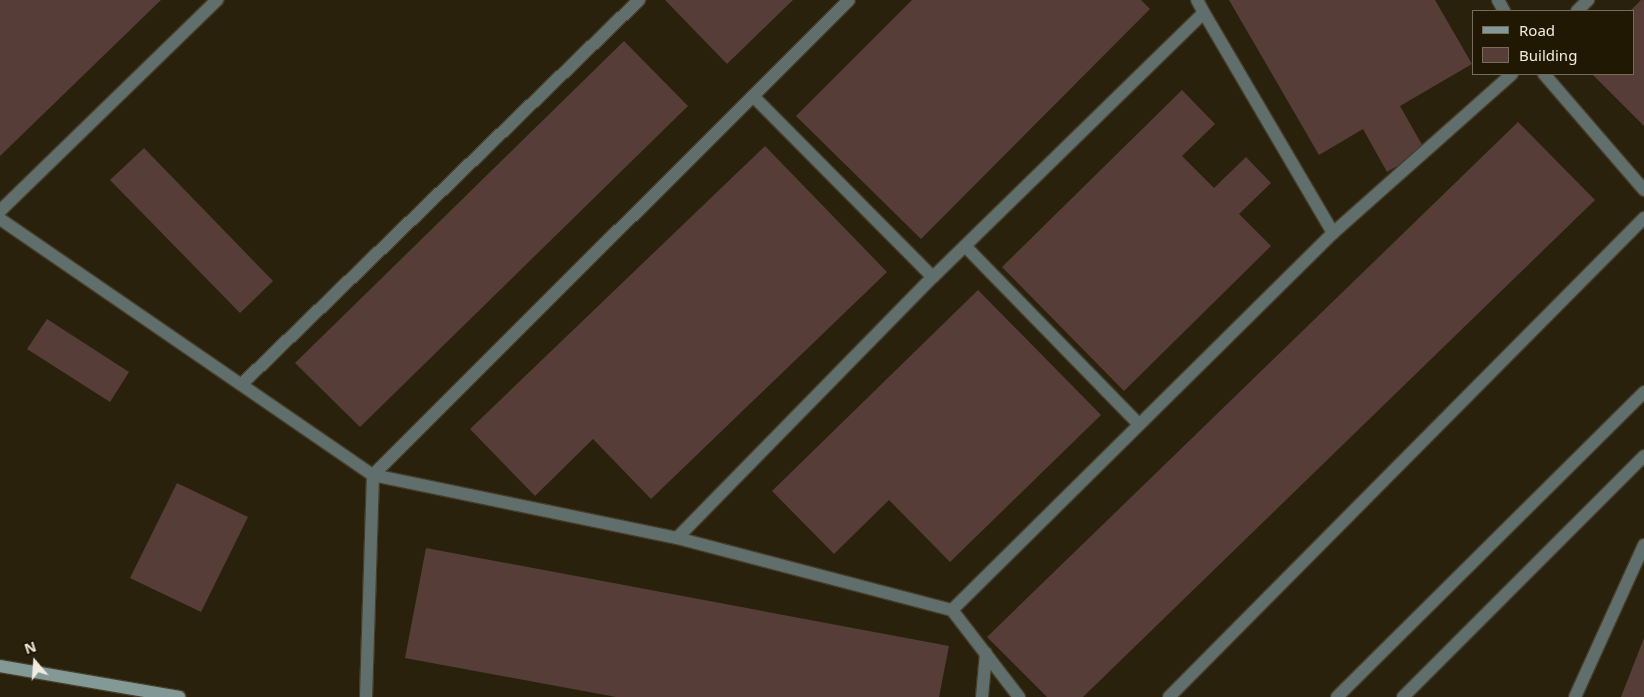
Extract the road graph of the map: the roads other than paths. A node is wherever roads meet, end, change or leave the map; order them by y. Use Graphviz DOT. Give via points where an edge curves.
graph roads {
  1 [pos="217,0"];
  2 [pos="639,0"];
  3 [pos="849,0"];
  4 [pos="1197,0"];
  5 [pos="1588,0"];
  6 [pos="1577,10"];
  7 [pos="1204,13"];
  8 [pos="1511,75"];
  9 [pos="1545,75"];
  10 [pos="752,96"];
  11 [pos="1644,190"];
  12 [pos="0,211"];
  13 [pos="1644,218"];
  14 [pos="0,219"];
  15 [pos="1333,233"];
  16 [pos="965,246"];
  17 [pos="933,277"];
  18 [pos="244,383"];
  19 [pos="1644,392"];
  20 [pos="1138,424"];
  21 [pos="1644,456"];
  22 [pos="373,475"];
  23 [pos="677,538"];
  24 [pos="1644,545"];
  25 [pos="952,610"];
  26 [pos="986,653"];
  27 [pos="0,666"];
  28 [pos="179,697"];
  29 [pos="366,697"];
  30 [pos="982,697"];
  31 [pos="1019,697"];
  32 [pos="1169,697"];
  33 [pos="1337,697"];
  34 [pos="1403,697"];
  35 [pos="1575,697"];
  1 -- 12 [label="street"];
  2 -- 18 [label="street"];
  3 -- 10 [label="street"];
  4 -- 7 [label="street"];
  5 -- 6 [label="street"];
  7 -- 15 [label="street"];
  7 -- 16 [label="street"];
  8 -- 15 [label="street"];
  9 -- 11 [label="street"];
  10 -- 17 [label="street"];
  10 -- 22 [label="street"];
  13 -- 32 [label="street"];
  14 -- 18 [label="street"];
  15 -- 20 [label="street"];
  16 -- 17 [label="street"];
  16 -- 20 [label="street"];
  17 -- 23 [label="street"];
  18 -- 22 [label="street"];
  19 -- 33 [label="street"];
  20 -- 25 [label="street"];
  21 -- 34 [label="street"];
  22 -- 23 [label="street"];
  22 -- 29 [label="street"];
  23 -- 25 [label="street"];
  24 -- 35 [label="street"];
  25 -- 26 [label="street"];
  26 -- 30 [label="street"];
  26 -- 31 [label="street"];
  27 -- 28 [label="street"];
}
